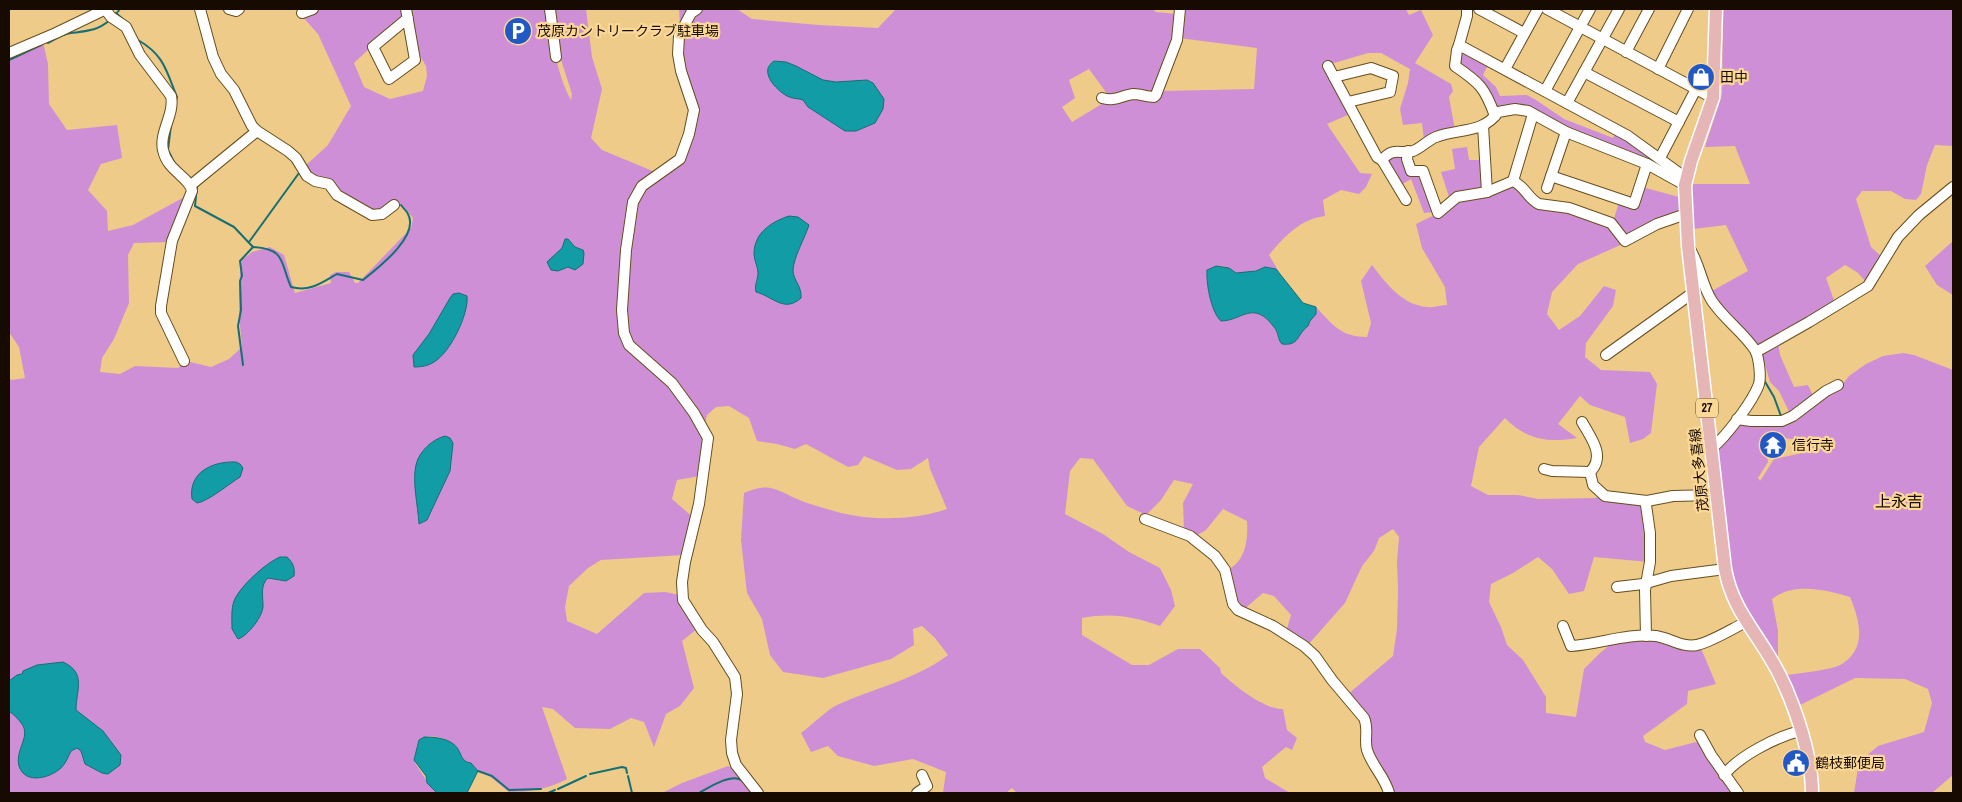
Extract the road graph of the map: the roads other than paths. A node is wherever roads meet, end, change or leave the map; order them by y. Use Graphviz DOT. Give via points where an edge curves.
graph roads {
  1 [pos="106,9"];
  2 [pos="200,9"];
  3 [pos="229,9"];
  4 [pos="239,9"];
  5 [pos="313,9"];
  6 [pos="550,9"];
  7 [pos="697,9"];
  8 [pos="1180,9"];
  9 [pos="1467,9"];
  10 [pos="1479,9"];
  11 [pos="1538,9"];
  12 [pos="1546,9"];
  13 [pos="1590,9"];
  14 [pos="1619,9"];
  15 [pos="1649,9"];
  16 [pos="1688,9"];
  17 [pos="1716,9"];
  18 [pos="302,12"];
  19 [pos="407,13"];
  20 [pos="1580,27"];
  21 [pos="1524,33"];
  22 [pos="1602,39"];
  23 [pos="1459,45"];
  24 [pos="1626,52"];
  25 [pos="9,53"];
  26 [pos="556,57"];
  27 [pos="1328,66"];
  28 [pos="1505,69"];
  29 [pos="1658,69"];
  30 [pos="1584,72"];
  31 [pos="1334,78"];
  32 [pos="1696,90"];
  33 [pos="1545,91"];
  34 [pos="1102,98"];
  35 [pos="1713,98"];
  36 [pos="1348,102"];
  37 [pos="1567,102"];
  38 [pos="1533,114"];
  39 [pos="1495,116"];
  40 [pos="1679,122"];
  41 [pos="1483,126"];
  42 [pos="257,131"];
  43 [pos="1566,132"];
  44 [pos="1408,151"];
  45 [pos="1660,158"];
  46 [pos="1382,160"];
  47 [pos="1647,164"];
  48 [pos="1551,176"];
  49 [pos="1513,181"];
  50 [pos="1686,182"];
  51 [pos="191,185"];
  52 [pos="1953,187"];
  53 [pos="1547,188"];
  54 [pos="1487,192"];
  55 [pos="1406,200"];
  56 [pos="394,205"];
  57 [pos="1686,214"];
  58 [pos="1688,246"];
  59 [pos="1694,292"];
  60 [pos="1756,352"];
  61 [pos="1606,356"];
  62 [pos="184,361"];
  63 [pos="1838,385"];
  64 [pos="1737,419"];
  65 [pos="1582,422"];
  66 [pos="1712,448"];
  67 [pos="1544,469"];
  68 [pos="1590,472"];
  69 [pos="1717,495"];
  70 [pos="1647,501"];
  71 [pos="1146,519"];
  72 [pos="1725,569"];
  73 [pos="1646,582"];
  74 [pos="1617,587"];
  75 [pos="1746,622"];
  76 [pos="1562,626"];
  77 [pos="1646,636"];
  78 [pos="1800,731"];
  79 [pos="1700,735"];
  80 [pos="922,775"];
  81 [pos="1724,775"];
  82 [pos="758,793"];
  83 [pos="916,793"];
  84 [pos="1389,793"];
  85 [pos="1738,793"];
  86 [pos="1812,793"];
  1 -- 25 [label="street"];
  1 -- 51 [label="street" via="126,27 140,55 168,89 172,104 162,148 169,166"];
  2 -- 42 [label="street" via="217,66 234,90 247,120"];
  3 -- 4 [label="street"];
  5 -- 18 [label="street"];
  6 -- 26 [label="street"];
  7 -- 82 [label="street" via="679,36 681,71 694,110 690,134 680,159 642,186 633,202 626,250 623,326 628,345 672,383 708,438 696,518 685,562 683,600 735,677 737,694 732,753 736,765"];
  8 -- 34 [label="street" via="1177,40 1156,95"];
  9 -- 23 [label="street"];
  10 -- 21 [label="street"];
  11 -- 21 [label="street"];
  12 -- 20 [label="street"];
  13 -- 20 [label="street"];
  14 -- 22 [label="street"];
  15 -- 24 [label="street"];
  16 -- 29 [label="street"];
  17 -- 35 [label="main road, 茂原大多喜線 / 27"];
  19 -- 19 [label="street" via="415,60 389,79 373,48"];
  20 -- 22 [label="street"];
  20 -- 33 [label="street"];
  21 -- 28 [label="street"];
  22 -- 24 [label="street"];
  22 -- 30 [label="street"];
  23 -- 28 [label="street"];
  23 -- 39 [label="street" via="1455,66 1482,86"];
  24 -- 29 [label="street"];
  27 -- 31 [label="street"];
  28 -- 33 [label="street"];
  29 -- 32 [label="street"];
  30 -- 37 [label="street"];
  30 -- 40 [label="street"];
  31 -- 36 [label="street"];
  31 -- 36 [label="street" via="1371,68 1393,76 1390,92"];
  32 -- 35 [label="street"];
  32 -- 40 [label="street"];
  33 -- 37 [label="street"];
  35 -- 50 [label="main road, 茂原大多喜線 / 27"];
  36 -- 46 [label="street" via="1377,157"];
  37 -- 45 [label="street"];
  38 -- 39 [label="street" via="1504,110"];
  38 -- 43 [label="street"];
  38 -- 49 [label="street"];
  39 -- 41 [label="street"];
  40 -- 45 [label="street"];
  41 -- 44 [label="street" via="1438,136"];
  41 -- 54 [label="street"];
  42 -- 51 [label="street"];
  42 -- 56 [label="street" via="296,158 307,176 329,184 338,195 372,215 382,214"];
  43 -- 47 [label="street"];
  43 -- 48 [label="street"];
  44 -- 46 [label="street" via="1390,153"];
  44 -- 54 [label="street" via="1411,171 1423,171 1438,213 1457,196"];
  45 -- 50 [label="street"];
  46 -- 55 [label="street"];
  47 -- 48 [label="street" via="1634,204"];
  47 -- 50 [label="street"];
  48 -- 53 [label="street"];
  49 -- 54 [label="street"];
  49 -- 57 [label="street" via="1540,204 1569,208 1611,223 1625,241 1657,224"];
  50 -- 57 [label="main road, 茂原大多喜線 / 27"];
  51 -- 62 [label="street" via="188,204 172,241 161,306 161,313"];
  52 -- 60 [label="street" via="1898,237 1868,286"];
  57 -- 58 [label="main road, 茂原大多喜線 / 27"];
  58 -- 59 [label="main road, 茂原大多喜線 / 27"];
  58 -- 60 [label="street" via="1696,256 1703,284 1714,303"];
  59 -- 61 [label="street"];
  59 -- 66 [label="main road, 茂原大多喜線 / 27"];
  60 -- 64 [label="street" via="1759,384"];
  63 -- 64 [label="street" via="1782,420 1750,422"];
  64 -- 66 [label="street"];
  65 -- 68 [label="street" via="1598,454 1595,467"];
  66 -- 69 [label="main road, 茂原大多喜線 / 27"];
  67 -- 68 [label="street"];
  68 -- 70 [label="street" via="1593,484 1606,496"];
  69 -- 70 [label="street" via="1667,496"];
  69 -- 72 [label="main road, 茂原大多喜線 / 27"];
  70 -- 73 [label="street" via="1650,562"];
  71 -- 84 [label="street" via="1172,528 1199,543 1215,556 1225,570 1233,604 1238,610 1273,626 1316,656 1364,718 1367,749"];
  72 -- 73 [label="street"];
  72 -- 75 [label="main road, 茂原大多喜線 / 27" via="1728,584"];
  73 -- 74 [label="street"];
  73 -- 77 [label="street"];
  75 -- 77 [label="street" via="1692,646"];
  75 -- 78 [label="main road, 茂原大多喜線 / 27" via="1780,676"];
  76 -- 77 [label="street" via="1572,646 1610,638"];
  78 -- 81 [label="street" via="1787,734 1734,763"];
  78 -- 86 [label="main road, 茂原大多喜線 / 27"];
  79 -- 81 [label="street"];
  80 -- 83 [label="street" via="927,786"];
  81 -- 85 [label="street"];
}
